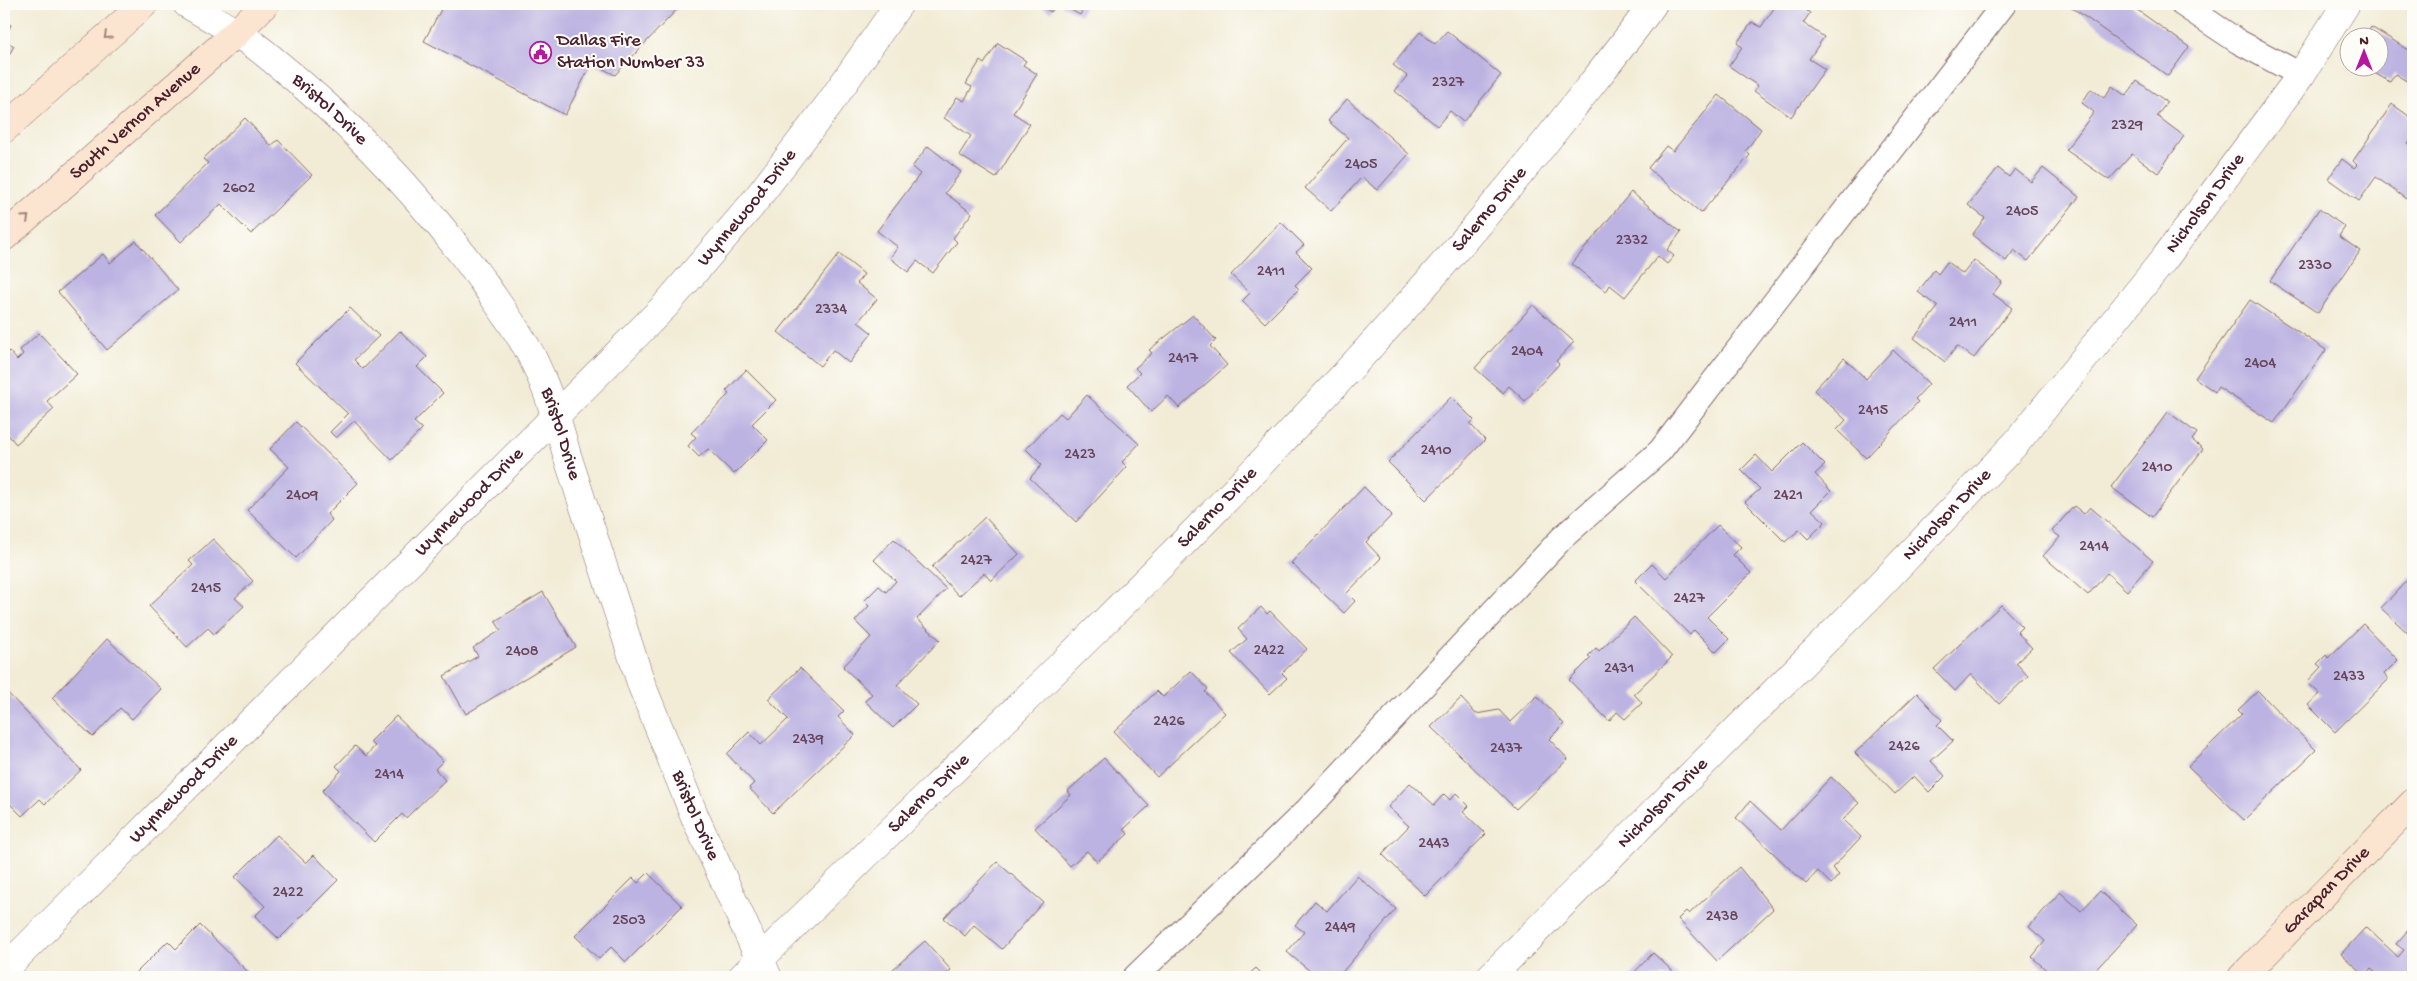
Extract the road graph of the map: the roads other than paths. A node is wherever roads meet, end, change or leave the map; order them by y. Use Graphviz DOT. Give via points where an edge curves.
graph roads {
  1 [pos="144,4"];
  2 [pos="187,4"];
  3 [pos="265,4"];
  4 [pos="899,4"];
  5 [pos="1654,4"];
  6 [pos="2004,4"];
  7 [pos="2182,4"];
  8 [pos="2346,4"];
  9 [pos="235,34"];
  10 [pos="2301,75"];
  11 [pos="4,129"];
  12 [pos="4,237"];
  13 [pos="556,417"];
  14 [pos="2413,803"];
  15 [pos="4,970"];
  16 [pos="757,971"];
  17 [pos="1135,977"];
  18 [pos="1490,977"];
  19 [pos="2242,977"];
  1 -- 11 [label="main road, one-way"];
  2 -- 9 [label="street, Bristol Drive"];
  3 -- 9 [label="main road, South Vernon Avenue"];
  4 -- 13 [label="street, Wynnewood Drive" via="830,103 751,206 665,306"];
  5 -- 16 [label="street, Salerno Drive" via="1498,202 1353,367"];
  6 -- 17 [label="lane" via="1660,451 1562,538 1308,808"];
  7 -- 10 [label="lane" via="2239,42"];
  8 -- 10 [label="street, Nicholson Drive"];
  12 -- 9 [label="main road, South Vernon Avenue, one-way"];
  9 -- 13 [label="street, Bristol Drive" via="266,54 327,106 391,168 453,240 531,356"];
  10 -- 18 [label="street, Nicholson Drive" via="2164,258 2017,442 1870,596"];
  13 -- 15 [label="street, Wynnewood Drive"];
  13 -- 16 [label="street, Bristol Drive" via="642,686"];
  14 -- 19 [label="main road, Garapan Drive"];
}
